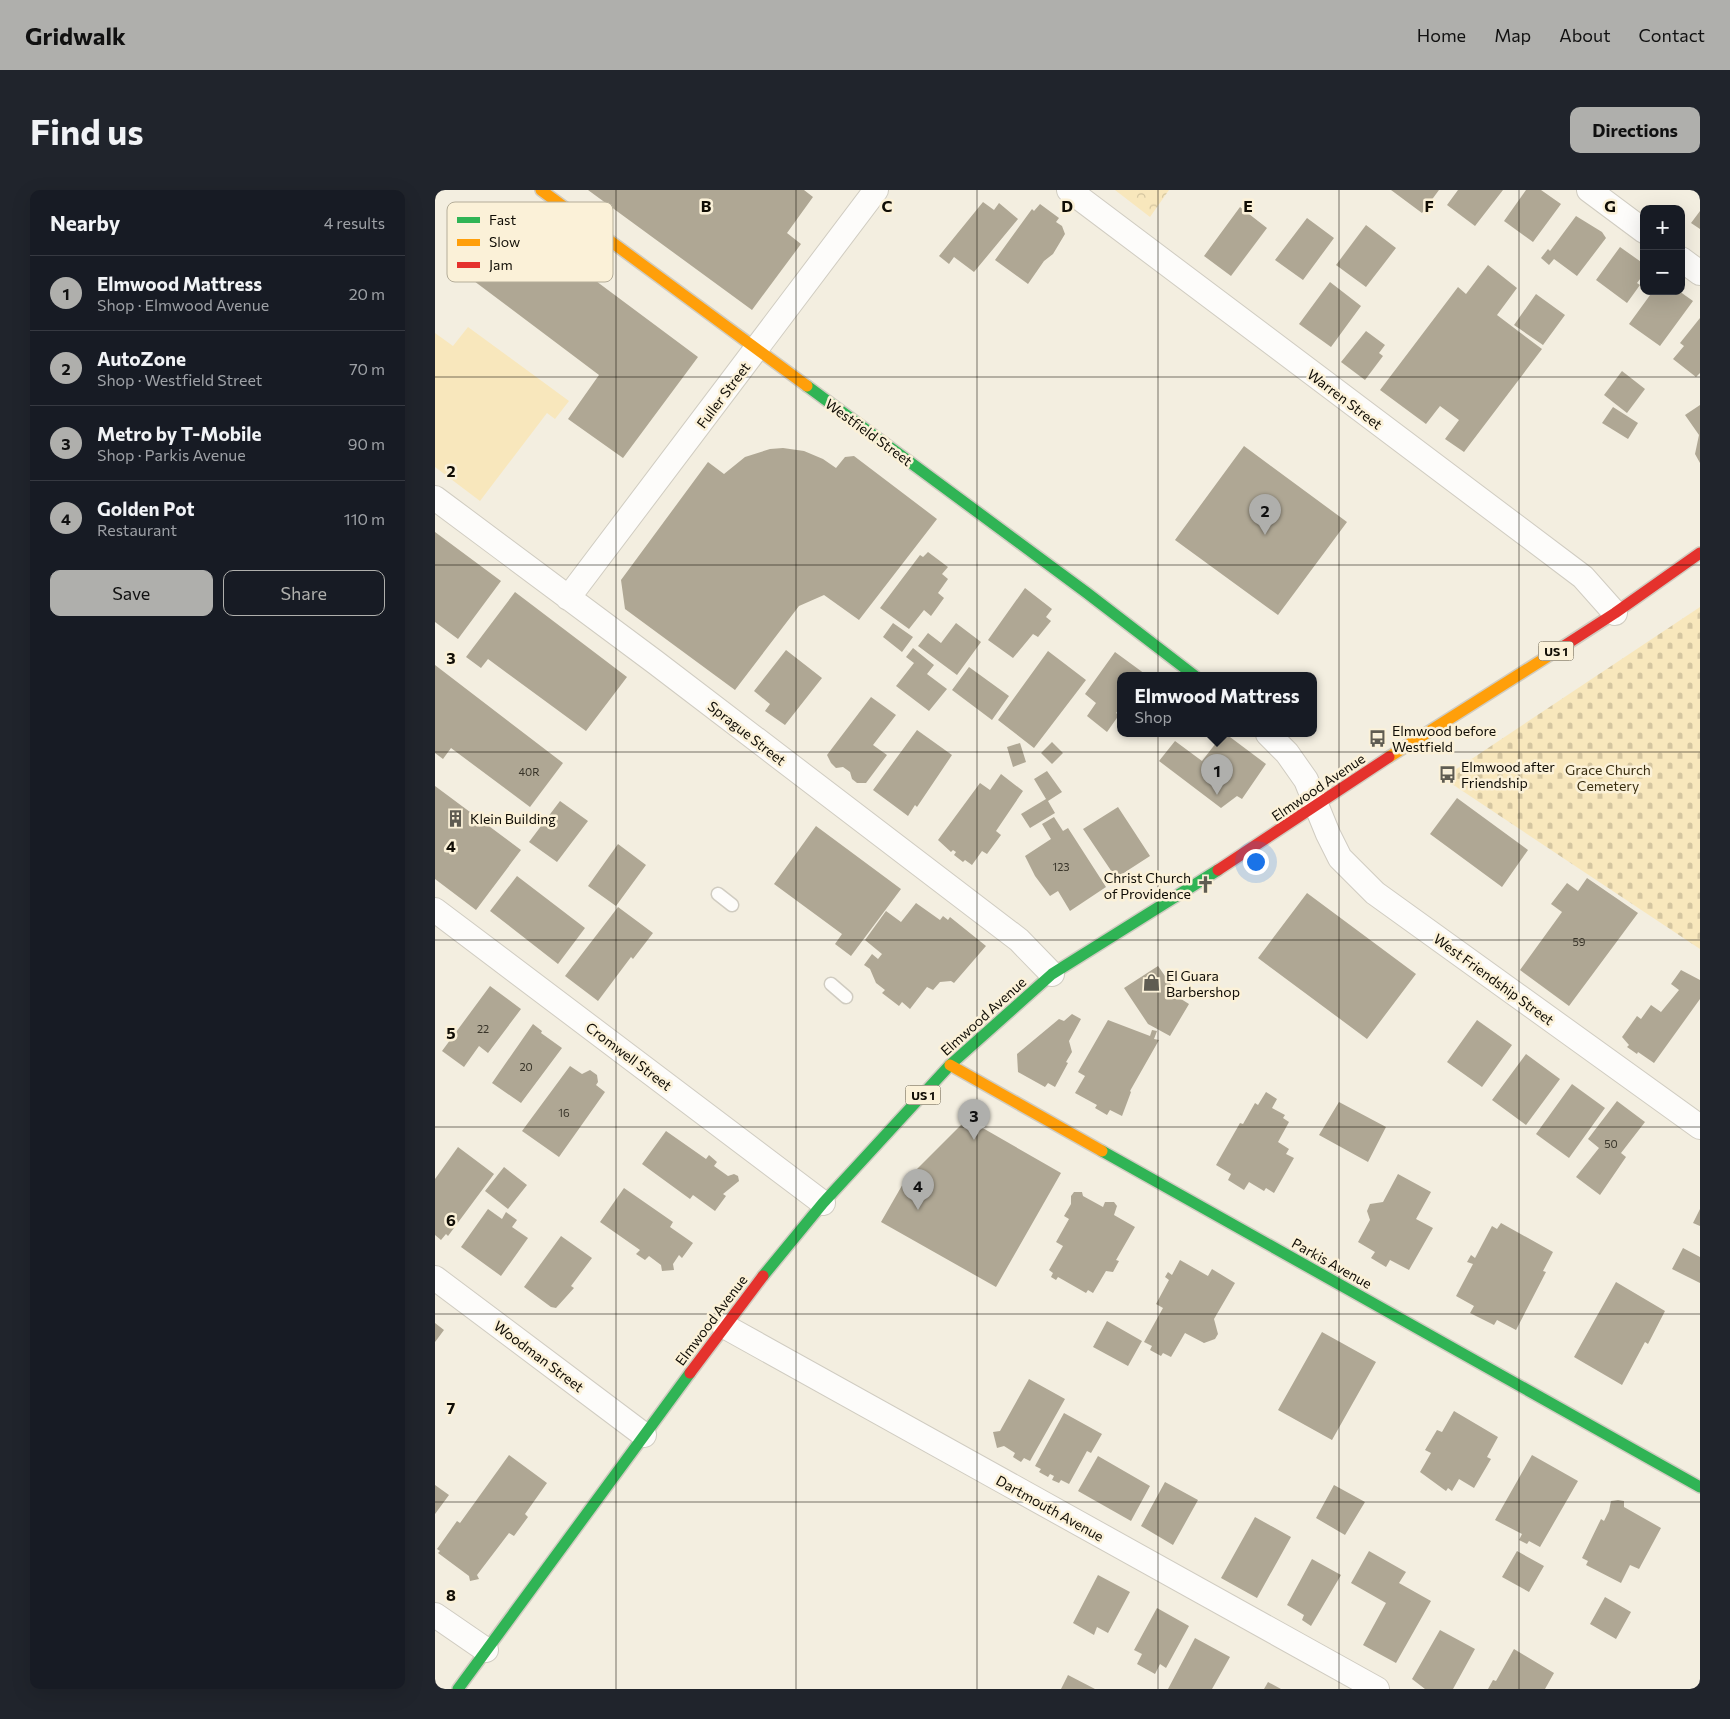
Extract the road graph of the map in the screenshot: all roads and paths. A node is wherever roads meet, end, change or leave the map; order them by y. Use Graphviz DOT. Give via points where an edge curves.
graph roads {
  1 [pos="541,190"];
  2 [pos="876,190"];
  3 [pos="1069,190"];
  4 [pos="1589,190"];
  5 [pos="557,202"];
  6 [pos="1640,228"];
  7 [pos="613,243"];
  8 [pos="1685,262"];
  9 [pos="1700,272"];
  10 [pos="757,350"];
  11 [pos="435,498"];
  12 [pos="1700,552"];
  13 [pos="568,598"];
  14 [pos="1615,613"];
  15 [pos="1190,672"];
  16 [pos="1271,737"];
  17 [pos="1317,805"];
  18 [pos="718,894"];
  19 [pos="732,905"];
  20 [pos="435,910"];
  21 [pos="1052,974"];
  22 [pos="831,984"];
  23 [pos="846,997"];
  24 [pos="950,1064"];
  25 [pos="1700,1127"];
  26 [pos="823,1202"];
  27 [pos="435,1278"];
  28 [pos="724,1326"];
  29 [pos="644,1435"];
  30 [pos="1700,1487"];
  31 [pos="435,1615"];
  32 [pos="486,1650"];
  33 [pos="457,1689"];
  34 [pos="1377,1689"];
  1 -- 5 [label="main road, Westfield Street"];
  2 -- 10 [label="street, Fuller Street"];
  3 -- 14 [label="street, Warren Street" via="1583,577"];
  4 -- 6 [label="street"];
  7 -- 10 [label="main road, Westfield Street"];
  8 -- 9 [label="street"];
  10 -- 13 [label="street, Fuller Street"];
  10 -- 15 [label="main road, Westfield Street"];
  11 -- 13 [label="street, Sprague Street"];
  12 -- 14 [label="main road, Elmwood Avenue / US 1"];
  13 -- 21 [label="street, Sprague Street" via="1019,940"];
  14 -- 17 [label="main road, Elmwood Avenue / US 1"];
  16 -- 17 [label="street" via="1287,753"];
  17 -- 21 [label="main road, Elmwood Avenue / US 1"];
  17 -- 25 [label="street, West Friendship Street" via="1340,858 1375,893"];
  18 -- 19 [label="lane"];
  20 -- 26 [label="street, Cromwell Street"];
  21 -- 24 [label="main road, Elmwood Avenue / US 1"];
  22 -- 23 [label="lane"];
  24 -- 26 [label="main road, Elmwood Avenue / US 1"];
  24 -- 30 [label="main road, Parkis Avenue"];
  26 -- 28 [label="main road, Elmwood Avenue / US 1"];
  27 -- 29 [label="street, Woodman Street"];
  28 -- 29 [label="main road, Elmwood Avenue / US 1"];
  28 -- 34 [label="street, Dartmouth Avenue"];
  29 -- 32 [label="main road, Elmwood Avenue / US 1"];
  31 -- 32 [label="street"];
  32 -- 33 [label="main road, Elmwood Avenue / US 1"];
}
